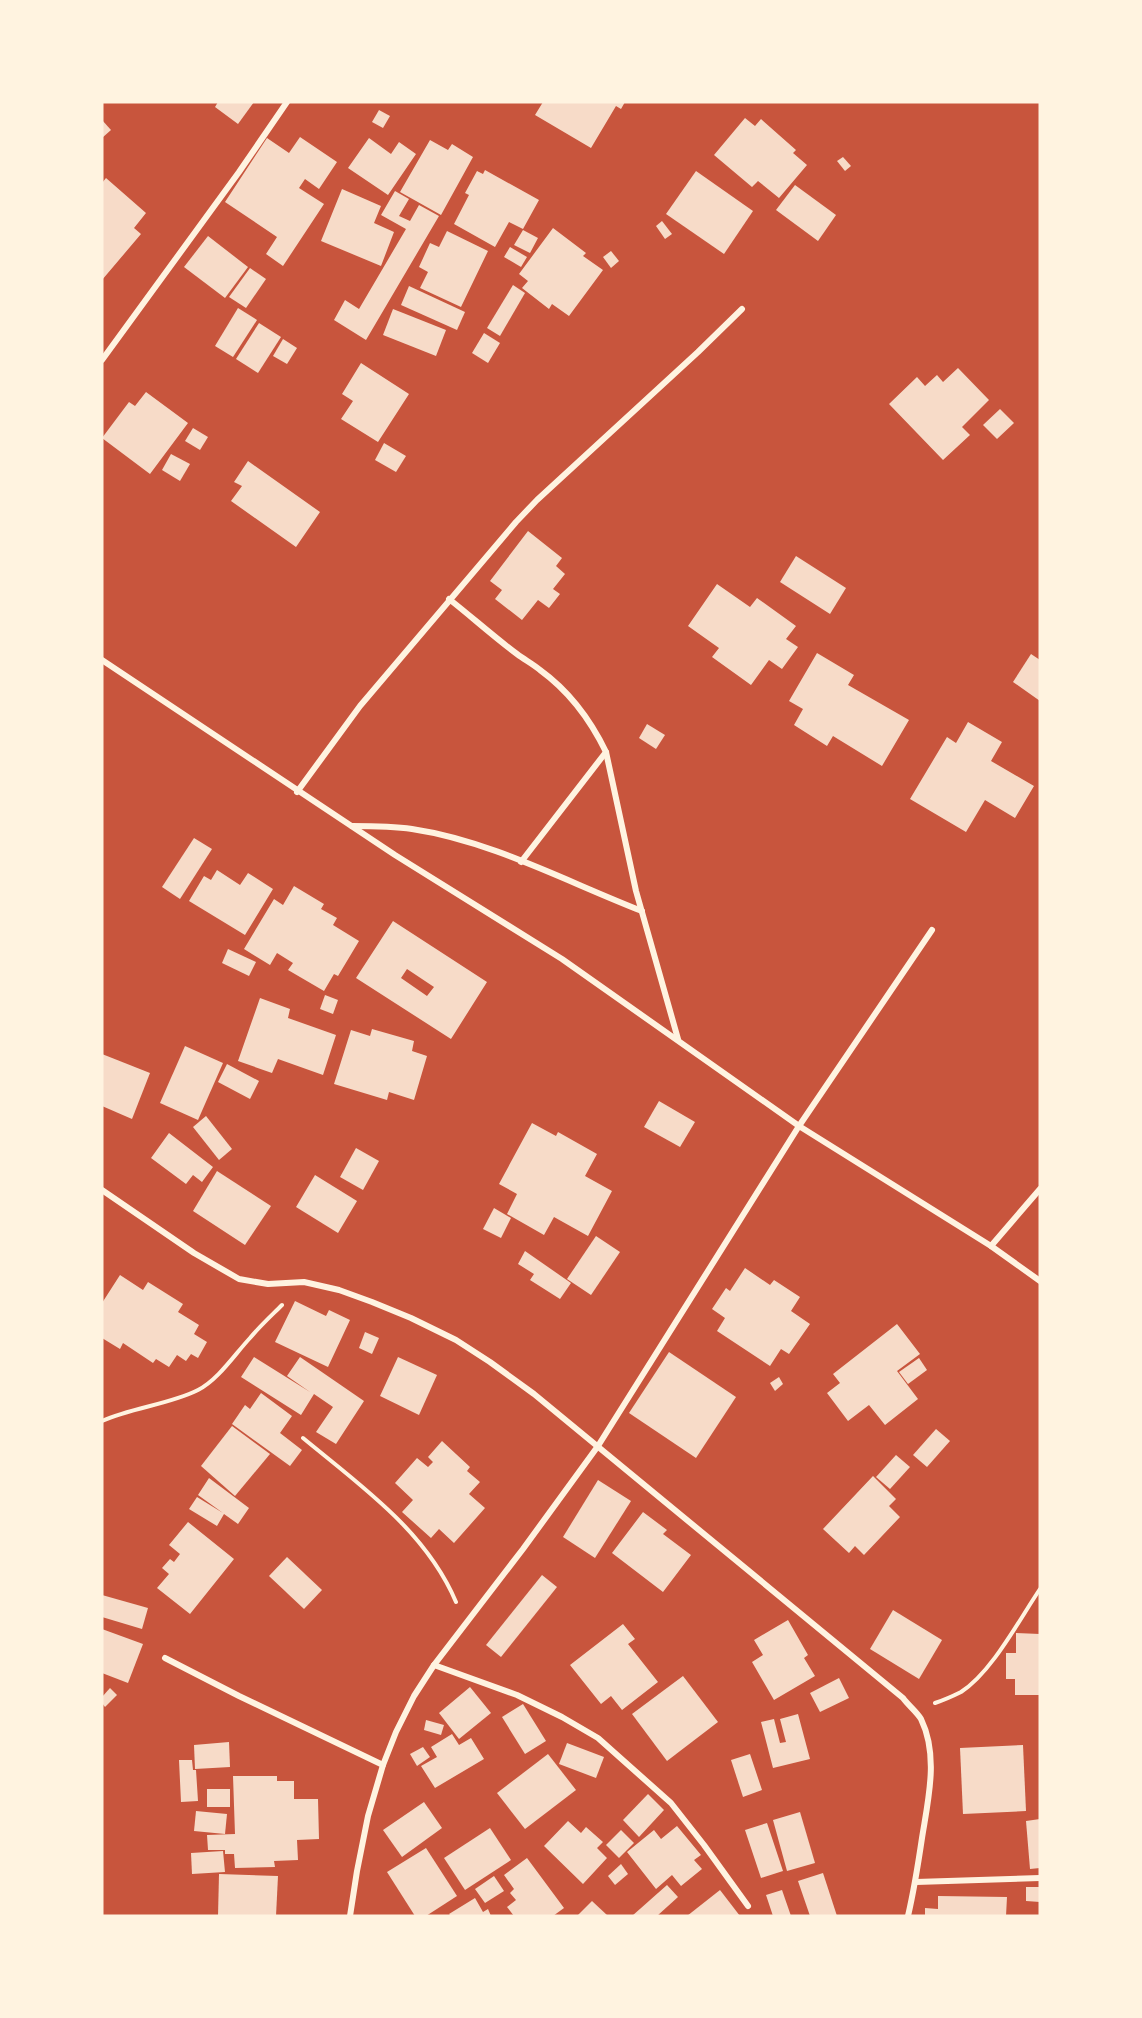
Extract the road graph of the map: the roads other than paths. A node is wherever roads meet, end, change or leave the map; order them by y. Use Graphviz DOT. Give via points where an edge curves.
graph roads {
  1 [pos="287,102"];
  2 [pos="742,309"];
  3 [pos="102,360"];
  4 [pos="449,599"];
  5 [pos="102,660"];
  6 [pos="606,752"];
  7 [pos="297,792"];
  8 [pos="351,826"];
  9 [pos="521,862"];
  10 [pos="642,911"];
  11 [pos="932,930"];
  12 [pos="679,1040"];
  13 [pos="799,1126"];
  14 [pos="1040,1188"];
  15 [pos="102,1190"];
  16 [pos="991,1246"];
  17 [pos="1040,1281"];
  18 [pos="598,1446"];
  19 [pos="165,1658"];
  20 [pos="434,1665"];
  21 [pos="383,1765"];
  22 [pos="1040,1878"];
  23 [pos="916,1882"];
  24 [pos="748,1906"];
  25 [pos="350,1916"];
  26 [pos="908,1916"];
  1 -- 3 [label="street"];
  2 -- 4 [label="street" via="537,500"];
  4 -- 6 [label="street" via="564,691"];
  4 -- 7 [label="street" via="360,706"];
  5 -- 7 [label="street"];
  6 -- 9 [label="street"];
  6 -- 10 [label="street"];
  7 -- 8 [label="street"];
  8 -- 9 [label="street" via="388,826 453,837"];
  8 -- 12 [label="street" via="562,959"];
  9 -- 10 [label="street"];
  10 -- 12 [label="street"];
  11 -- 13 [label="street"];
  12 -- 13 [label="street"];
  13 -- 16 [label="street"];
  13 -- 18 [label="street"];
  14 -- 16 [label="street"];
  15 -- 18 [label="street" via="239,1279 268,1284 304,1282 339,1290 456,1340 534,1394"];
  16 -- 17 [label="street"];
  18 -- 20 [label="street"];
  18 -- 23 [label="street" via="903,1698 920,1718 930,1760 930,1792"];
  19 -- 21 [label="street"];
  20 -- 21 [label="street" via="414,1696"];
  20 -- 24 [label="street" via="517,1695 598,1738 671,1803"];
  21 -- 25 [label="street" via="368,1816"];
  22 -- 23 [label="street"];
  23 -- 26 [label="street"];
}
